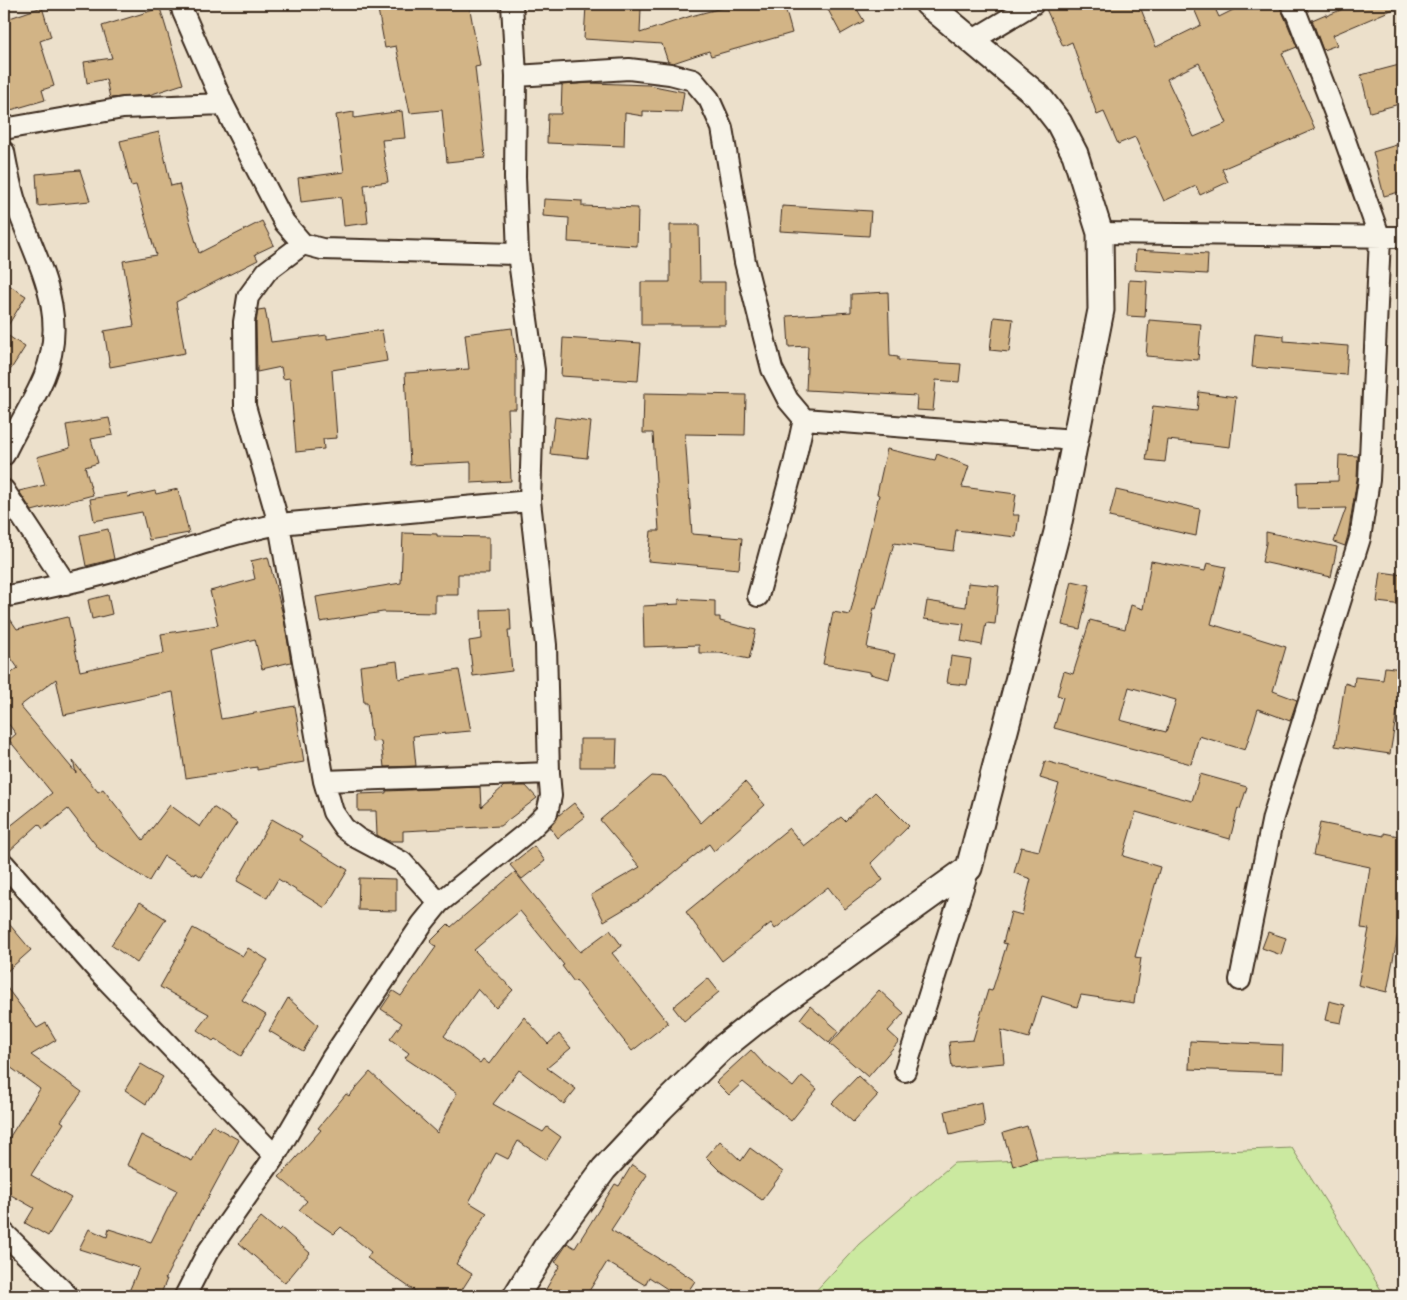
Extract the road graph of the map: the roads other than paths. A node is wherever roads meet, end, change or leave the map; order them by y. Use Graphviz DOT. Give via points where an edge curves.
graph roads {
  1 [pos="182,4"];
  2 [pos="512,4"];
  3 [pos="928,4"];
  4 [pos="1033,4"];
  5 [pos="1291,4"];
  6 [pos="973,40"];
  7 [pos="516,76"];
  8 [pos="223,104"];
  9 [pos="4,128"];
  10 [pos="4,152"];
  11 [pos="1100,233"];
  12 [pos="1403,237"];
  13 [pos="1380,238"];
  14 [pos="303,244"];
  15 [pos="518,254"];
  16 [pos="804,419"];
  17 [pos="1075,440"];
  18 [pos="4,455"];
  19 [pos="4,490"];
  20 [pos="530,501"];
  21 [pos="279,524"];
  22 [pos="66,584"];
  23 [pos="758,596"];
  24 [pos="4,597"];
  25 [pos="549,772"];
  26 [pos="324,781"];
  27 [pos="4,864"];
  28 [pos="969,868"];
  29 [pos="439,903"];
  30 [pos="1240,980"];
  31 [pos="905,1071"];
  32 [pos="275,1156"];
  33 [pos="4,1233"];
  34 [pos="68,1296"];
  35 [pos="184,1296"];
  36 [pos="516,1296"];
  1 -- 8 [label="street"];
  2 -- 7 [label="street"];
  3 -- 6 [label="street"];
  4 -- 6 [label="street"];
  5 -- 13 [label="street"];
  6 -- 11 [label="street" via="1038,96 1059,123 1075,154"];
  7 -- 15 [label="street"];
  7 -- 16 [label="street" via="629,69 693,80 709,99 722,128 745,262 772,369 788,400"];
  8 -- 9 [label="street" via="123,108"];
  8 -- 14 [label="street" via="284,222"];
  10 -- 18 [label="street" via="14,200 48,285 54,316 53,344 45,376"];
  11 -- 13 [label="street"];
  11 -- 17 [label="street" via="1101,310"];
  12 -- 13 [label="street"];
  13 -- 30 [label="street" via="1369,480 1360,538 1273,817"];
  14 -- 15 [label="street" via="322,249"];
  14 -- 21 [label="street" via="267,271 248,297 245,315 245,406"];
  15 -- 20 [label="street" via="534,370"];
  16 -- 17 [label="street"];
  16 -- 23 [label="street"];
  17 -- 28 [label="street" via="1057,532"];
  19 -- 22 [label="street"];
  20 -- 21 [label="street"];
  20 -- 25 [label="street" via="546,645"];
  21 -- 22 [label="street" via="246,530"];
  21 -- 26 [label="street"];
  22 -- 24 [label="street"];
  25 -- 26 [label="street"];
  25 -- 29 [label="street" via="551,796 547,813"];
  26 -- 29 [label="street" via="333,812 344,828 402,862"];
  27 -- 32 [label="street" via="98,971"];
  28 -- 31 [label="street"];
  28 -- 36 [label="street" via="720,1049 604,1169"];
  29 -- 32 [label="street" via="332,1058"];
  32 -- 35 [label="street" via="207,1253"];
  33 -- 34 [label="street"];
}
